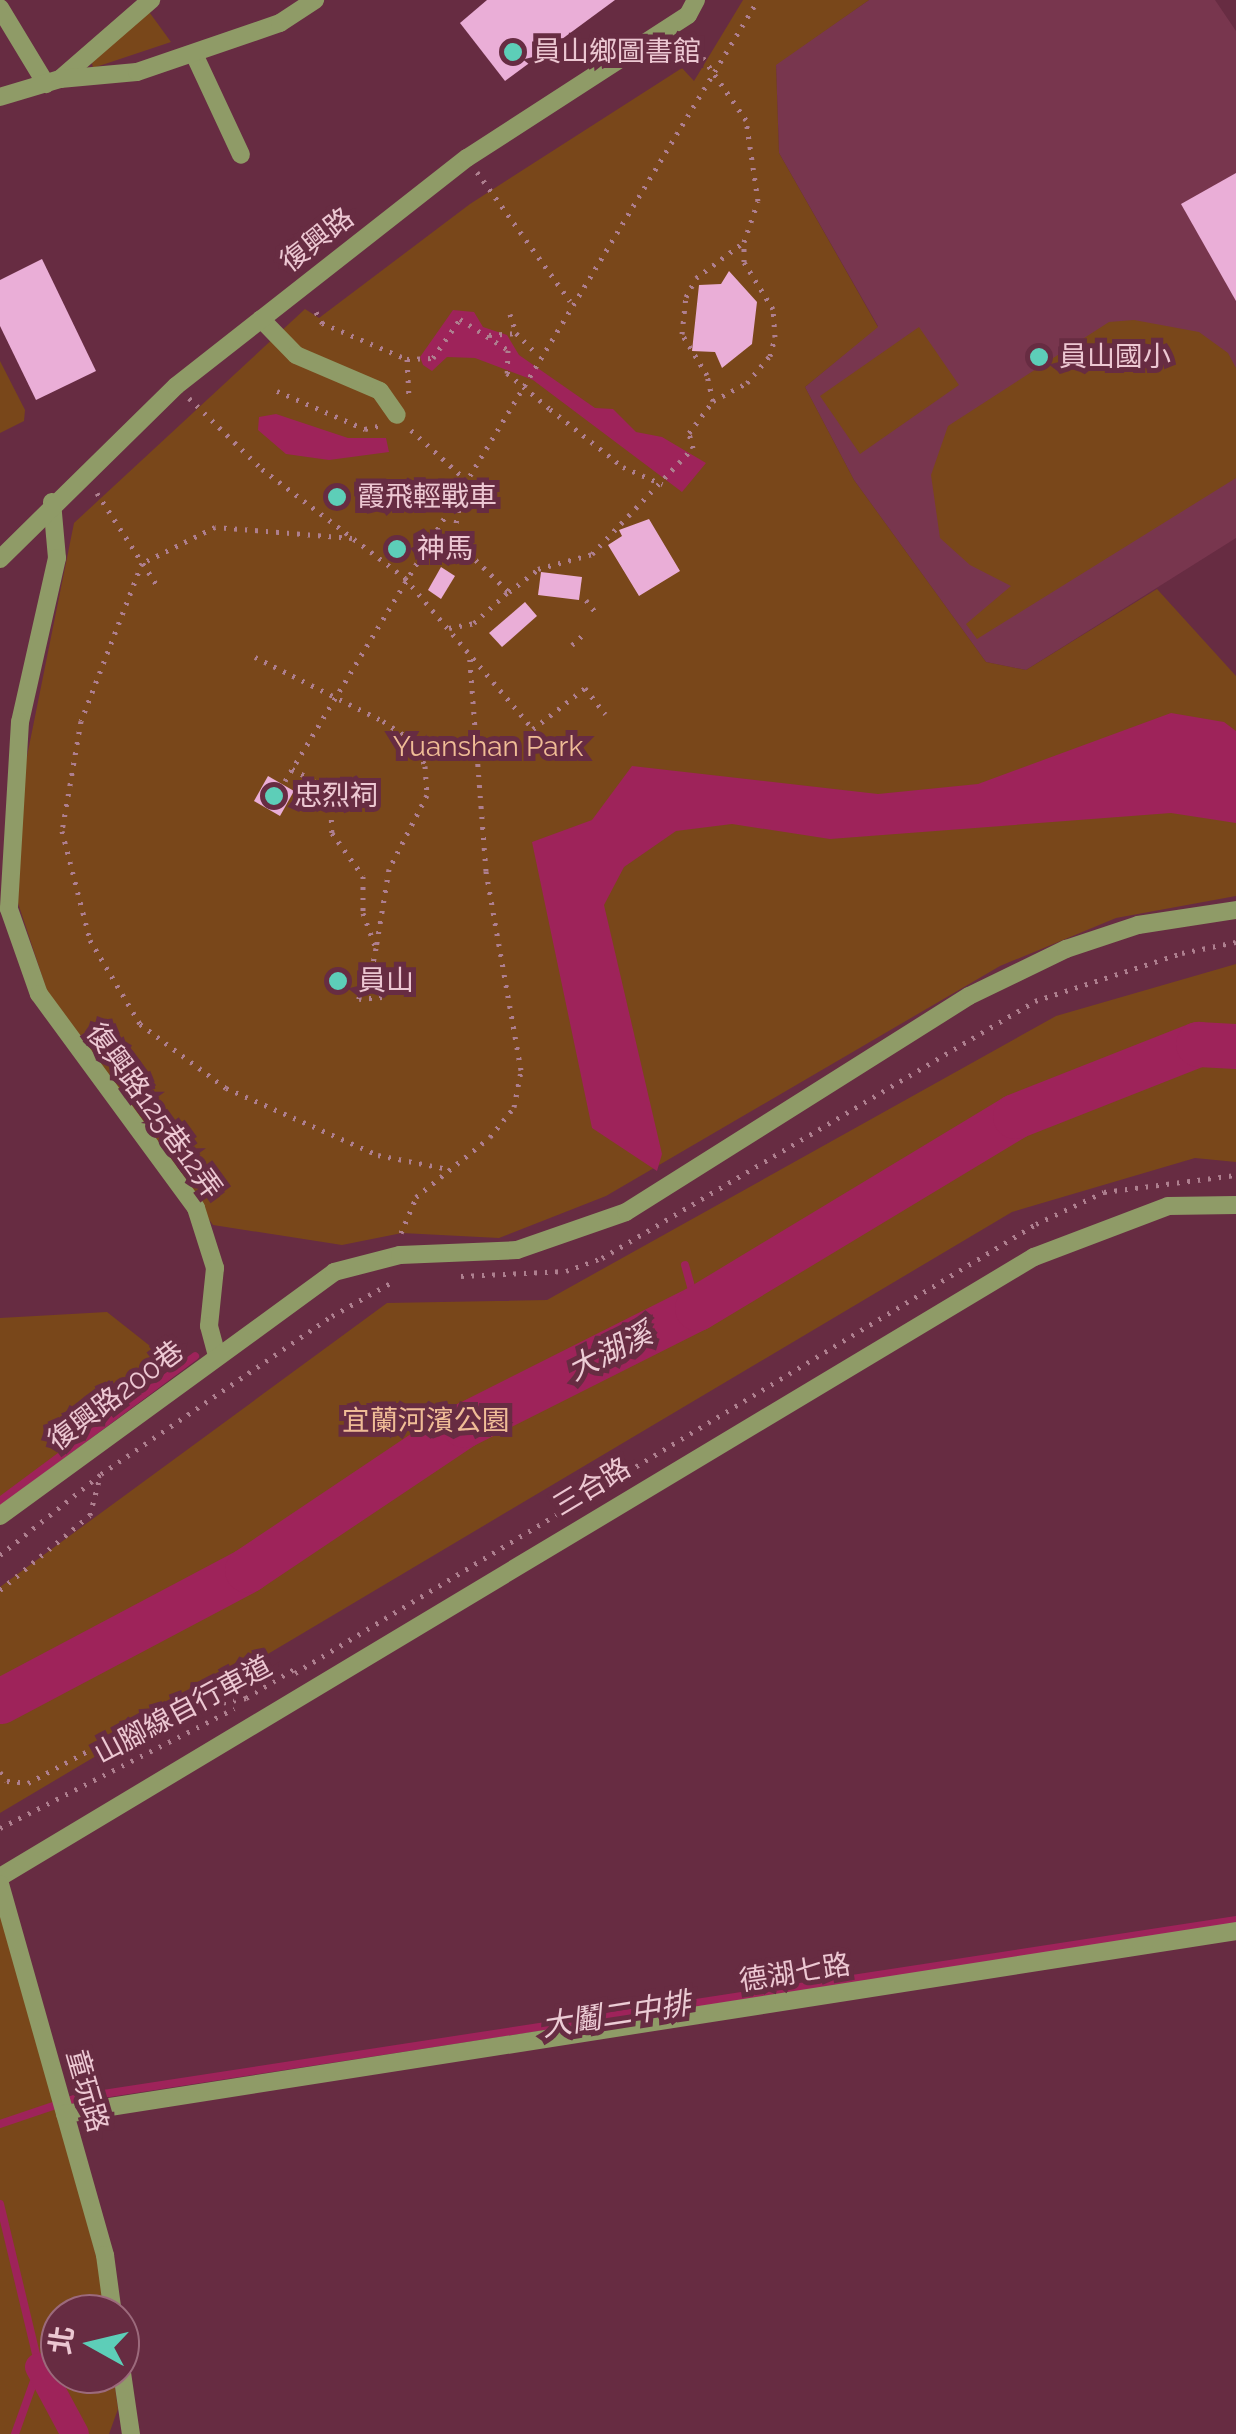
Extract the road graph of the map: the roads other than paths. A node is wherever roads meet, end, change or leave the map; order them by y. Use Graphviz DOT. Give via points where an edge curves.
graph roads {
  1 [pos="152,0"];
  2 [pos="315,0"];
  3 [pos="686,5"];
  4 [pos="0,8"];
  5 [pos="194,54"];
  6 [pos="53,82"];
  7 [pos="1,96"];
  8 [pos="241,154"];
  9 [pos="261,319"];
  10 [pos="397,416"];
  11 [pos="52,502"];
  12 [pos="0,558"];
  13 [pos="1236,910"];
  14 [pos="5,914"];
  15 [pos="1236,1205"];
  16 [pos="217,1355"];
  17 [pos="0,1516"];
  18 [pos="0,1880"];
  19 [pos="1236,1932"];
  20 [pos="65,2114"];
  21 [pos="111,2294"];
  22 [pos="125,2394"];
  23 [pos="131,2434"];
  1 -- 6 [label="street"];
  2 -- 5 [label="street" via="280,23"];
  3 -- 9 [label="street, 復興路" via="466,158"];
  4 -- 6 [label="street"];
  5 -- 6 [label="street" via="118,76"];
  5 -- 8 [label="street"];
  6 -- 7 [label="street"];
  9 -- 10 [label="street" via="296,355 380,391"];
  9 -- 11 [label="street, 復興路" via="176,386"];
  11 -- 12 [label="street, 復興路"];
  11 -- 14 [label="street, 復興路125巷12弄" via="57,558 20,722"];
  13 -- 16 [label="street, 復興路200巷" via="1138,925 1066,948 970,996 626,1212 518,1250 400,1255 334,1272"];
  14 -- 16 [label="street, 復興路125巷12弄" via="39,994 81,1060 196,1208 215,1268 209,1326"];
  15 -- 18 [label="street, 三合路" via="1168,1206 1034,1257 416,1623"];
  16 -- 17 [label="street, 復興路200巷"];
  18 -- 20 [label="street, 童玩路"];
  19 -- 20 [label="street, 德湖七路"];
  20 -- 21 [label="street, 童玩路"];
  22 -- 23 [label="street"];
}
